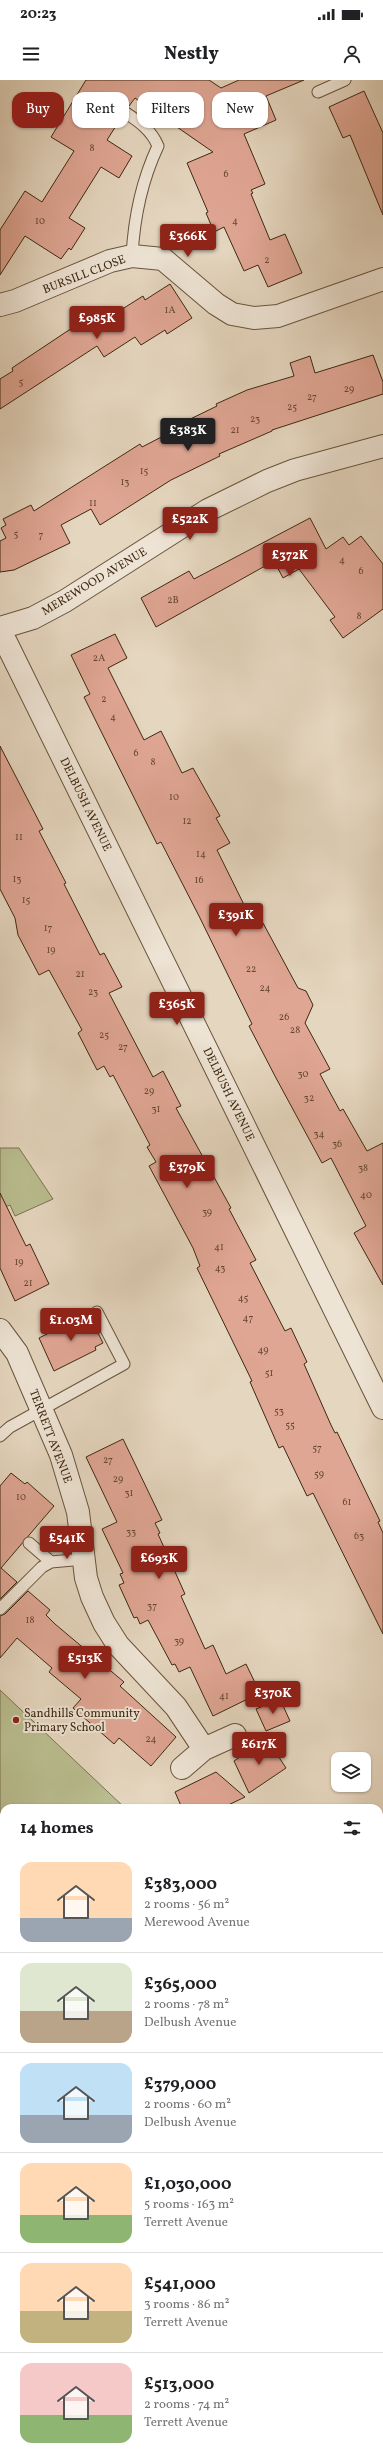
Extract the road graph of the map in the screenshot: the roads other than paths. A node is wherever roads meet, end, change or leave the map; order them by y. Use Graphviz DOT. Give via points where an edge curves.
graph roads {
  1 [pos="345,80"];
  2 [pos="318,92"];
  3 [pos="129,115"];
  4 [pos="132,256"];
  5 [pos="383,279"];
  6 [pos="0,305"];
  7 [pos="383,446"];
  8 [pos="0,629"];
  9 [pos="97,1312"];
  10 [pos="0,1330"];
  11 [pos="383,1408"];
  12 [pos="41,1410"];
  13 [pos="0,1436"];
  14 [pos="29,1543"];
  15 [pos="84,1559"];
  16 [pos="51,1562"];
  17 [pos="0,1609"];
  18 [pos="235,1735"];
  19 [pos="204,1749"];
  20 [pos="182,1768"];
  1 -- 2 [label="lane"];
  3 -- 4 [label="lane" via="153,134 158,146 151,160 135,219"];
  4 -- 5 [label="street, BURSILL CLOSE" via="163,259 216,304 232,314 254,318 278,316"];
  4 -- 6 [label="street, BURSILL CLOSE" via="110,261"];
  7 -- 8 [label="street, MEREWOOD AVENUE" via="267,481 208,510 33,618"];
  8 -- 11 [label="street, DELBUSH AVENUE"];
  9 -- 12 [label="lane" via="124,1364"];
  10 -- 12 [label="street, TERRETT AVENUE" via="17,1353"];
  12 -- 13 [label="lane" via="10,1427"];
  12 -- 15 [label="street, TERRETT AVENUE" via="69,1477 78,1512"];
  14 -- 16 [label="lane"];
  15 -- 16 [label="lane"];
  15 -- 19 [label="street, TERRETT AVENUE" via="92,1597 104,1623 118,1645 176,1707"];
  16 -- 17 [label="lane" via="35,1572"];
  18 -- 19 [label="street"];
  19 -- 20 [label="street"];
}
